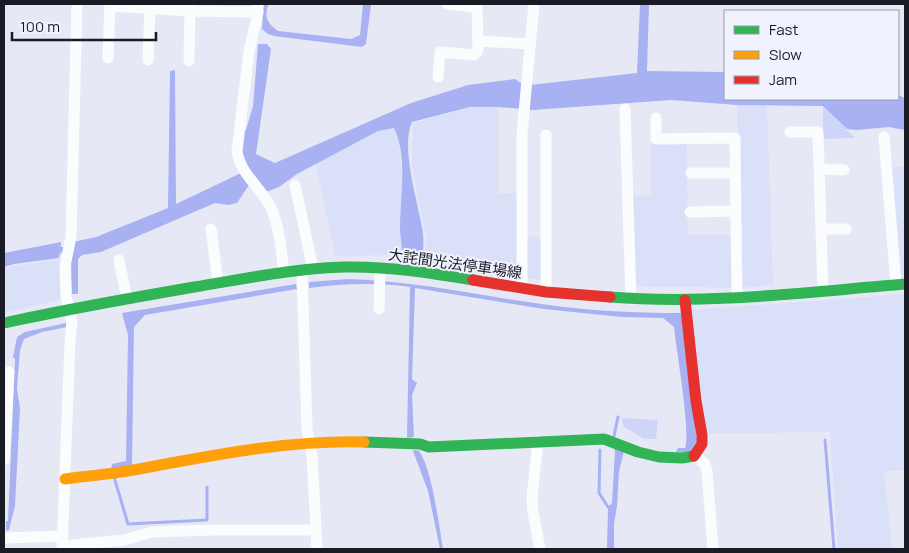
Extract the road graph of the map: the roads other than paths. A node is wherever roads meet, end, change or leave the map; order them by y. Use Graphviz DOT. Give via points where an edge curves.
graph roads {
  1 [pos="77,4"];
  2 [pos="447,4"];
  3 [pos="534,4"];
  4 [pos="110,5"];
  5 [pos="476,5"];
  6 [pos="190,7"];
  7 [pos="150,8"];
  8 [pos="258,8"];
  9 [pos="478,41"];
  10 [pos="530,44"];
  11 [pos="108,58"];
  12 [pos="148,60"];
  13 [pos="188,61"];
  14 [pos="438,76"];
  15 [pos="625,109"];
  16 [pos="656,118"];
  17 [pos="790,132"];
  18 [pos="546,135"];
  19 [pos="884,137"];
  20 [pos="819,169"];
  21 [pos="844,170"];
  22 [pos="691,173"];
  23 [pos="735,173"];
  24 [pos="296,185"];
  25 [pos="736,211"];
  26 [pos="690,212"];
  27 [pos="210,229"];
  28 [pos="821,229"];
  29 [pos="846,229"];
  30 [pos="119,260"];
  31 [pos="307,270"];
  32 [pos="284,273"];
  33 [pos="380,277"];
  34 [pos="218,283"];
  35 [pos="901,284"];
  36 [pos="522,288"];
  37 [pos="823,291"];
  38 [pos="546,292"];
  39 [pos="737,298"];
  40 [pos="127,299"];
  41 [pos="631,299"];
  42 [pos="684,300"];
  43 [pos="68,309"];
  44 [pos="379,309"];
  45 [pos="4,323"];
  46 [pos="8,372"];
  47 [pos="538,441"];
  48 [pos="309,442"];
  49 [pos="695,456"];
  50 [pos="4,460"];
  51 [pos="65,479"];
  52 [pos="316,530"];
  53 [pos="4,538"];
  54 [pos="62,544"];
  55 [pos="317,549"];
  56 [pos="540,549"];
  57 [pos="713,549"];
  1 -- 43 [label="street" via="71,237 65,266"];
  2 -- 5 [label="street"];
  3 -- 10 [label="street"];
  4 -- 7 [label="street"];
  4 -- 11 [label="street"];
  5 -- 9 [label="street"];
  6 -- 7 [label="street"];
  6 -- 8 [label="street"];
  6 -- 13 [label="street"];
  7 -- 12 [label="street"];
  8 -- 32 [label="street" via="249,51 237,151 238,161 246,175 269,203"];
  9 -- 10 [label="street"];
  9 -- 14 [label="street" via="474,55 440,52"];
  10 -- 36 [label="street" via="522,144"];
  15 -- 41 [label="street"];
  16 -- 23 [label="street" via="656,139 735,138"];
  17 -- 20 [label="street" via="818,132"];
  18 -- 38 [label="street"];
  19 -- 35 [label="street"];
  20 -- 21 [label="street"];
  20 -- 28 [label="street"];
  22 -- 23 [label="street"];
  23 -- 25 [label="street"];
  24 -- 31 [label="street"];
  25 -- 26 [label="street"];
  25 -- 39 [label="street"];
  27 -- 34 [label="street"];
  28 -- 29 [label="street"];
  28 -- 37 [label="street"];
  30 -- 40 [label="street"];
  31 -- 32 [label="main road, 大詫間光法停車場線"];
  31 -- 33 [label="main road, 大詫間光法停車場線" via="346,267"];
  31 -- 48 [label="street"];
  32 -- 34 [label="main road, 大詫間光法停車場線"];
  33 -- 36 [label="main road, 大詫間光法停車場線" via="418,270"];
  33 -- 44 [label="street"];
  34 -- 40 [label="main road, 大詫間光法停車場線"];
  35 -- 37 [label="main road, 大詫間光法停車場線"];
  36 -- 38 [label="main road, 大詫間光法停車場線"];
  37 -- 39 [label="main road, 大詫間光法停車場線"];
  38 -- 41 [label="main road, 大詫間光法停車場線"];
  39 -- 42 [label="main road, 大詫間光法停車場線"];
  40 -- 43 [label="main road, 大詫間光法停車場線"];
  41 -- 42 [label="main road, 大詫間光法停車場線"];
  42 -- 49 [label="main road" via="702,435 702,444"];
  43 -- 45 [label="main road, 大詫間光法停車場線"];
  43 -- 51 [label="street" via="72,322"];
  46 -- 50 [label="street"];
  47 -- 48 [label="main road" via="429,447 420,444"];
  47 -- 49 [label="main road" via="604,439 654,457 682,460"];
  47 -- 56 [label="street" via="532,504"];
  48 -- 51 [label="main road"];
  48 -- 52 [label="street"];
  49 -- 57 [label="street" via="705,464 707,471"];
  51 -- 54 [label="street"];
  52 -- 54 [label="street" via="152,532 124,540"];
  52 -- 55 [label="street"];
  53 -- 54 [label="street"];
}
